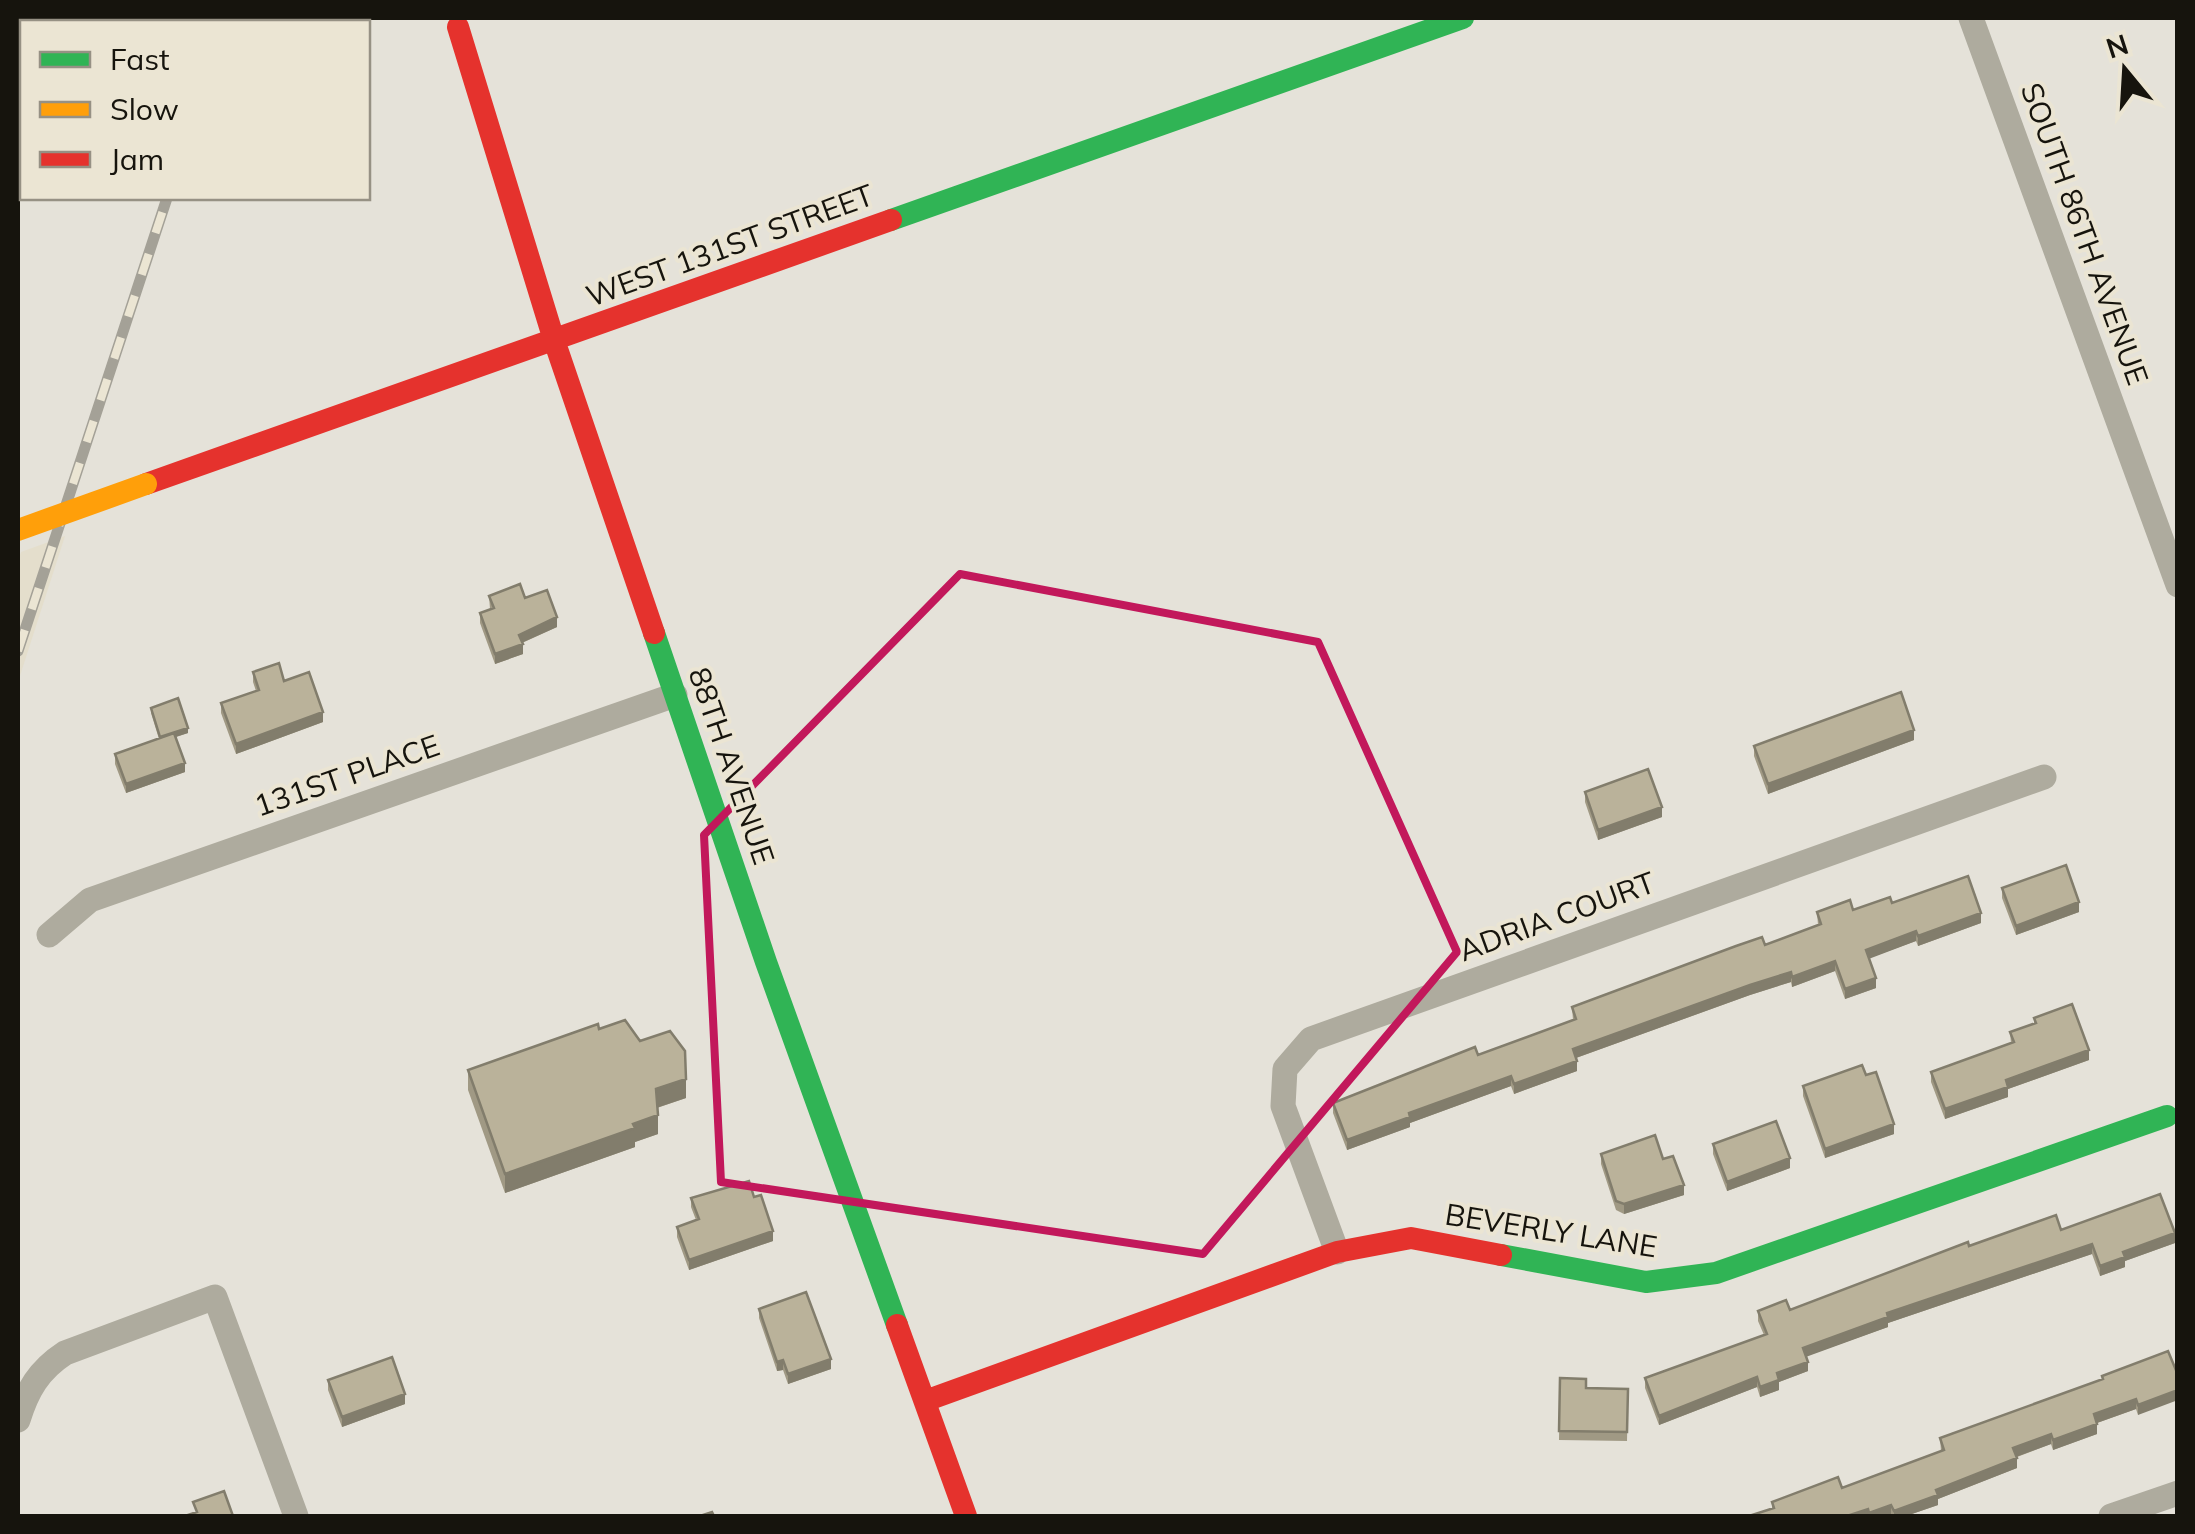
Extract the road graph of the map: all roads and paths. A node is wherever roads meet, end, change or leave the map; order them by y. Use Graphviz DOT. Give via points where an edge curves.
graph roads {
  1 [pos="1463,18"];
  2 [pos="1971,18"];
  3 [pos="458,27"];
  4 [pos="554,340"];
  5 [pos="18,530"];
  6 [pos="2178,584"];
  7 [pos="675,696"];
  8 [pos="2044,777"];
  9 [pos="50,935"];
  10 [pos="2166,1116"];
  11 [pos="1337,1252"];
  12 [pos="925,1401"];
  13 [pos="18,1420"];
  14 [pos="2178,1493"];
  15 [pos="296,1516"];
  16 [pos="966,1516"];
  17 [pos="2111,1516"];
  1 -- 4 [label="street, WEST 131ST STREET"];
  2 -- 6 [label="street, SOUTH 86TH AVENUE"];
  3 -- 4 [label="street, 88TH AVENUE"];
  4 -- 5 [label="street, WEST 131ST STREET, bridge"];
  4 -- 7 [label="street, 88TH AVENUE"];
  7 -- 9 [label="street, 131ST PLACE" via="90,900"];
  7 -- 12 [label="street, 88TH AVENUE"];
  8 -- 11 [label="street, ADRIA COURT" via="1311,1039 1285,1070 1284,1106"];
  10 -- 11 [label="street, BEVERLY LANE" via="1692,1278 1646,1282 1410,1238"];
  11 -- 12 [label="street, BEVERLY LANE"];
  12 -- 16 [label="street, 88TH AVENUE"];
  13 -- 15 [label="street" via="34,1380 65,1353 215,1297"];
  14 -- 17 [label="street"];
}
